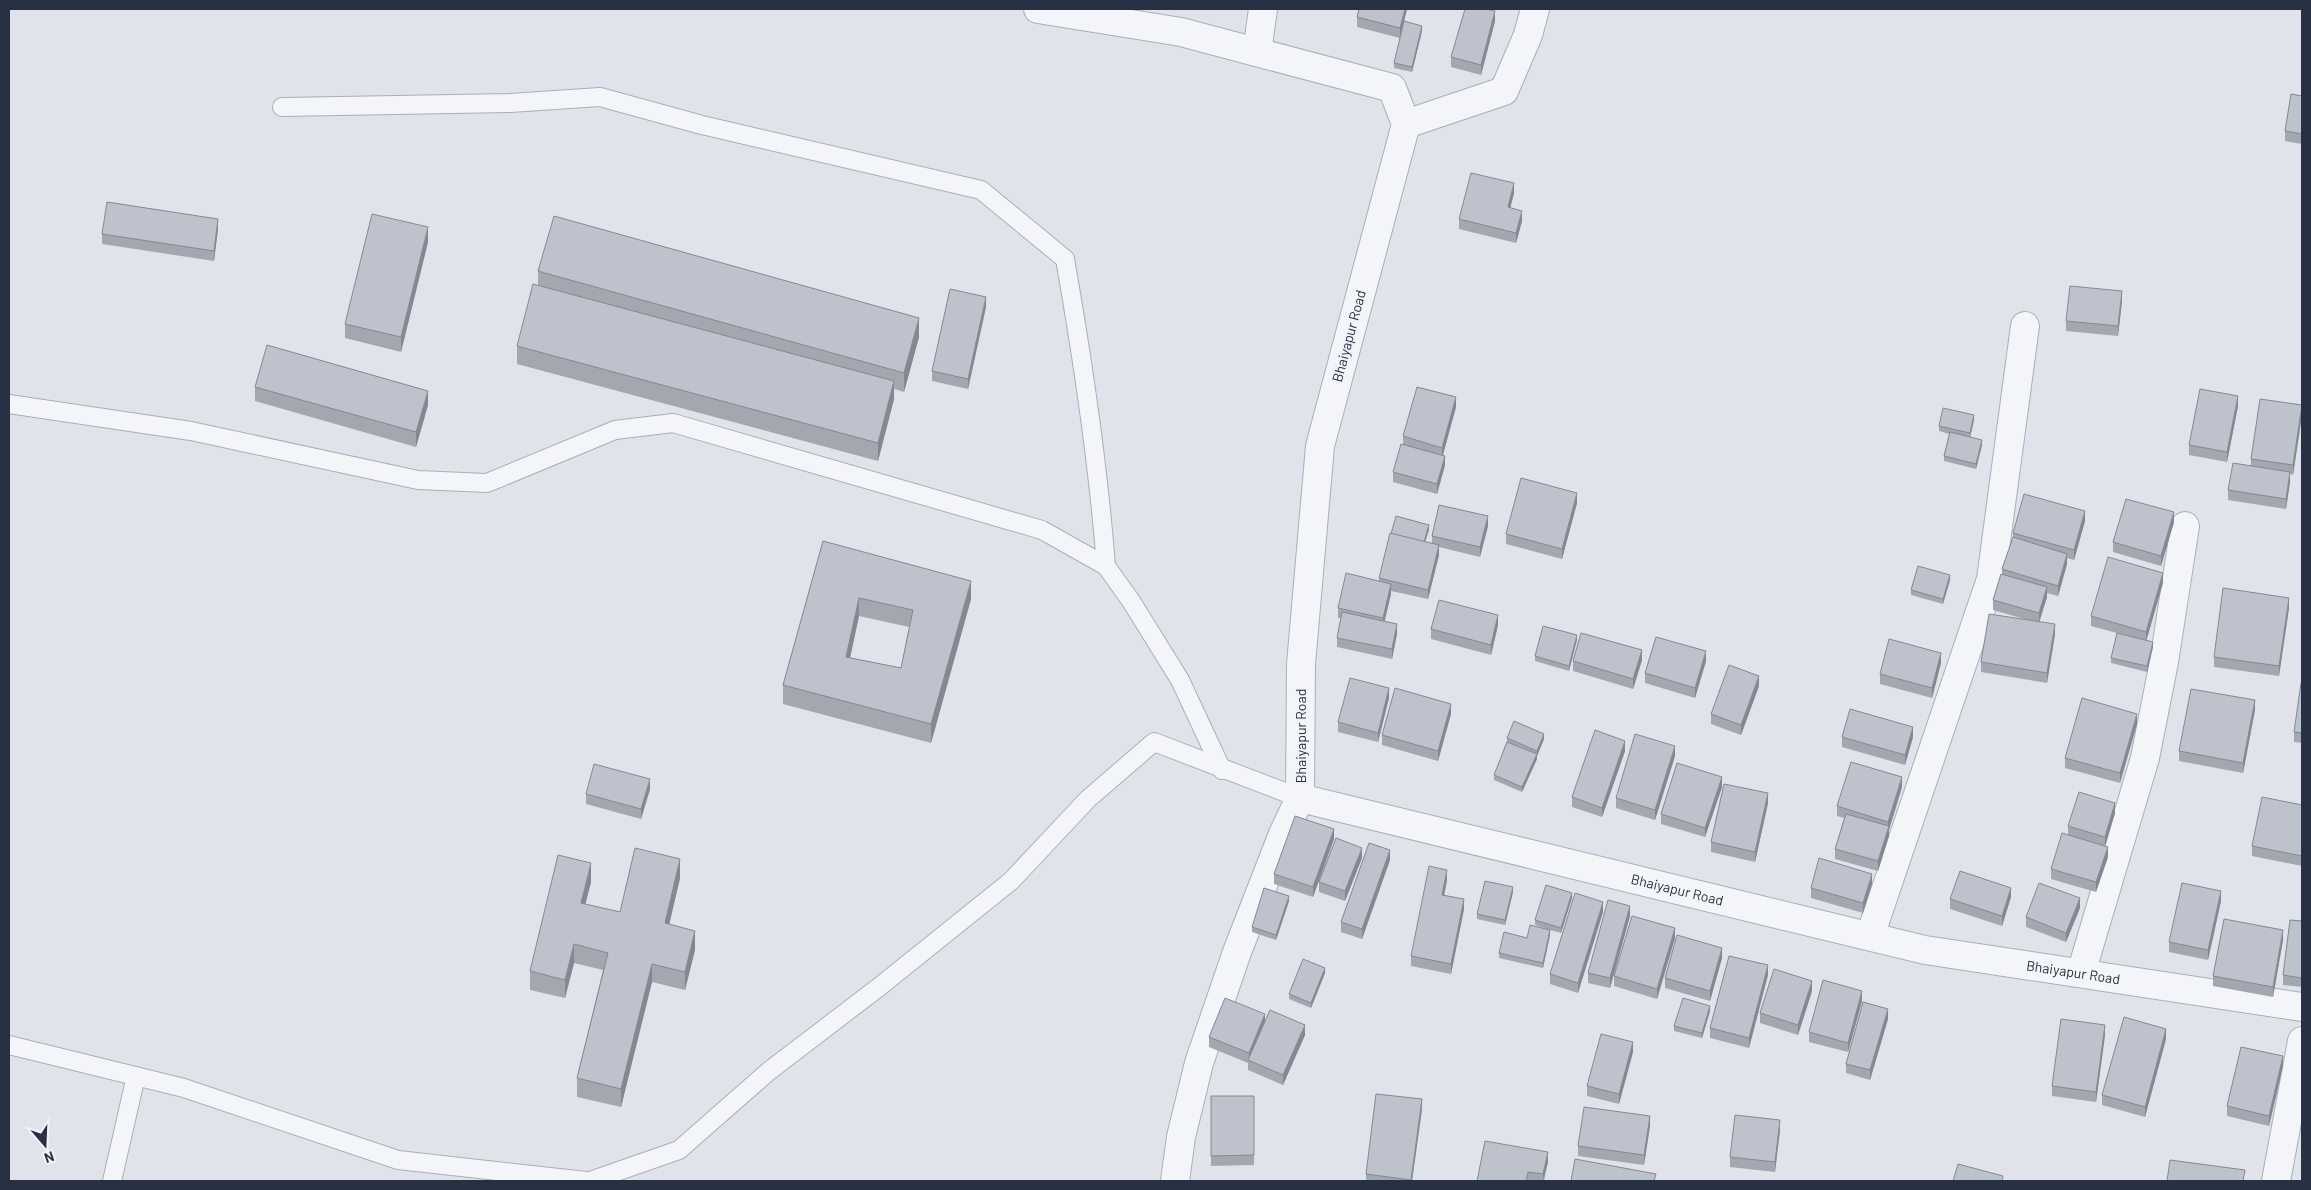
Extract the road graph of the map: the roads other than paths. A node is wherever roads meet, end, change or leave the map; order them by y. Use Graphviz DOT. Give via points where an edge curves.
graph roads {
  1 [pos="1038,9"];
  2 [pos="1263,9"];
  3 [pos="1536,9"];
  4 [pos="1257,52"];
  5 [pos="282,107"];
  6 [pos="1406,124"];
  7 [pos="2025,326"];
  8 [pos="9,404"];
  9 [pos="2185,526"];
  10 [pos="1106,566"];
  11 [pos="1222,770"];
  12 [pos="1300,798"];
  13 [pos="1870,936"];
  14 [pos="2081,973"];
  15 [pos="2302,1007"];
  16 [pos="2302,1041"];
  17 [pos="9,1045"];
  18 [pos="136,1076"];
  19 [pos="539,1179"];
  20 [pos="1183,1180"];
  21 [pos="112,1181"];
  22 [pos="586,1181"];
  23 [pos="590,1181"];
  24 [pos="2276,1181"];
  1 -- 4 [label="street" via="1181,32"];
  2 -- 4 [label="street"];
  3 -- 6 [label="street" via="1504,91"];
  4 -- 6 [label="street" via="1392,88"];
  5 -- 10 [label="lane" via="510,103 600,97 702,125 981,190 1065,259 1097,460"];
  6 -- 12 [label="street, Bhaiyapur Road" via="1320,446 1301,664"];
  7 -- 13 [label="street" via="1991,579"];
  8 -- 10 [label="lane" via="191,431 418,480 487,483 615,430 673,423 1042,530"];
  9 -- 14 [label="street" via="2164,662 2144,758"];
  10 -- 11 [label="lane" via="1180,680"];
  11 -- 12 [label="lane"];
  11 -- 23 [label="lane" via="1154,742 1088,799 1011,881 769,1071 679,1150"];
  12 -- 13 [label="street, Bhaiyapur Road"];
  12 -- 20 [label="street" via="1237,952 1199,1063 1181,1137"];
  13 -- 14 [label="street, Bhaiyapur Road" via="1925,950"];
  14 -- 15 [label="street, Bhaiyapur Road"];
  16 -- 24 [label="street"];
  17 -- 18 [label="lane"];
  18 -- 19 [label="lane" via="184,1088 398,1160"];
  18 -- 21 [label="lane"];
  19 -- 22 [label="lane"];
}
